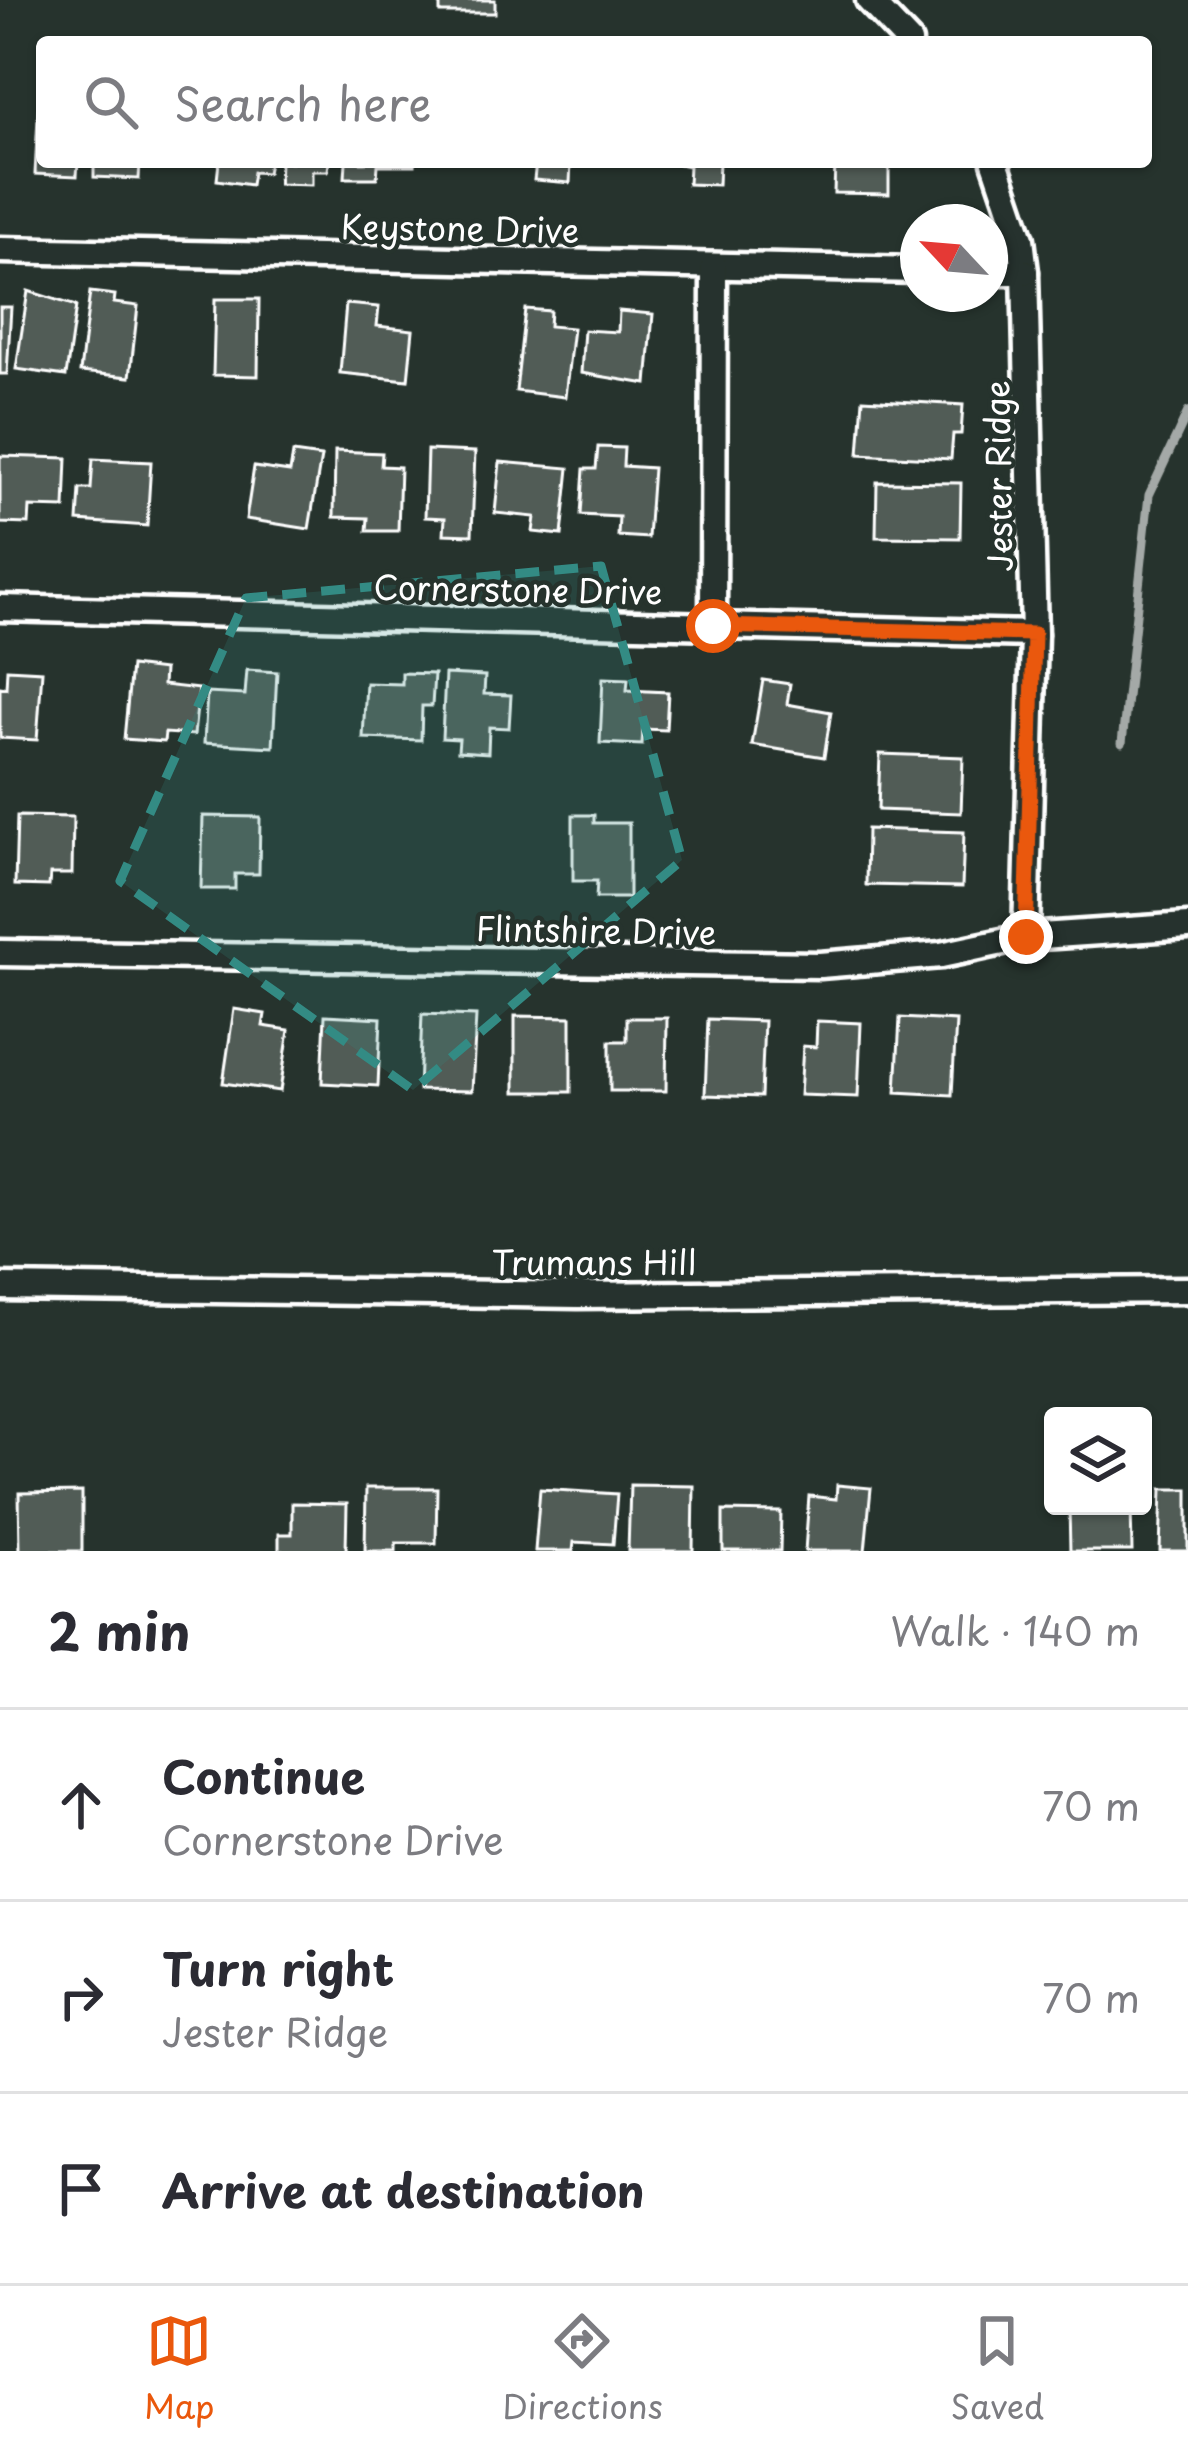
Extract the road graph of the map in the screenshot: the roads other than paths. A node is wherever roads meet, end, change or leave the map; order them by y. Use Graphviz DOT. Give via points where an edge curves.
graph roads {
  1 [pos="869,0"];
  2 [pos="903,36"];
  3 [pos="997,168"];
  4 [pos="0,250"];
  5 [pos="714,266"];
  6 [pos="900,270"];
  7 [pos="1008,272"];
  8 [pos="1025,272"];
  9 [pos="0,608"];
  10 [pos="713,626"];
  11 [pos="1034,634"];
  12 [pos="1188,926"];
  13 [pos="1026,937"];
  14 [pos="0,952"];
  15 [pos="0,1287"];
  16 [pos="1188,1290"];
  1 -- 2 [label="street"];
  3 -- 8 [label="street, Jester Ridge"];
  4 -- 5 [label="street, Keystone Drive"];
  5 -- 6 [label="street, Keystone Drive"];
  5 -- 10 [label="street"];
  7 -- 8 [label="street"];
  8 -- 11 [label="street, Jester Ridge"];
  9 -- 10 [label="street, Cornerstone Drive"];
  10 -- 11 [label="street, Cornerstone Drive"];
  11 -- 13 [label="street, Jester Ridge"];
  12 -- 13 [label="street, Flintshire Drive"];
  13 -- 14 [label="street, Flintshire Drive" via="941,955 820,965"];
  15 -- 16 [label="street, Trumans Hill" via="578,1295"];
}
